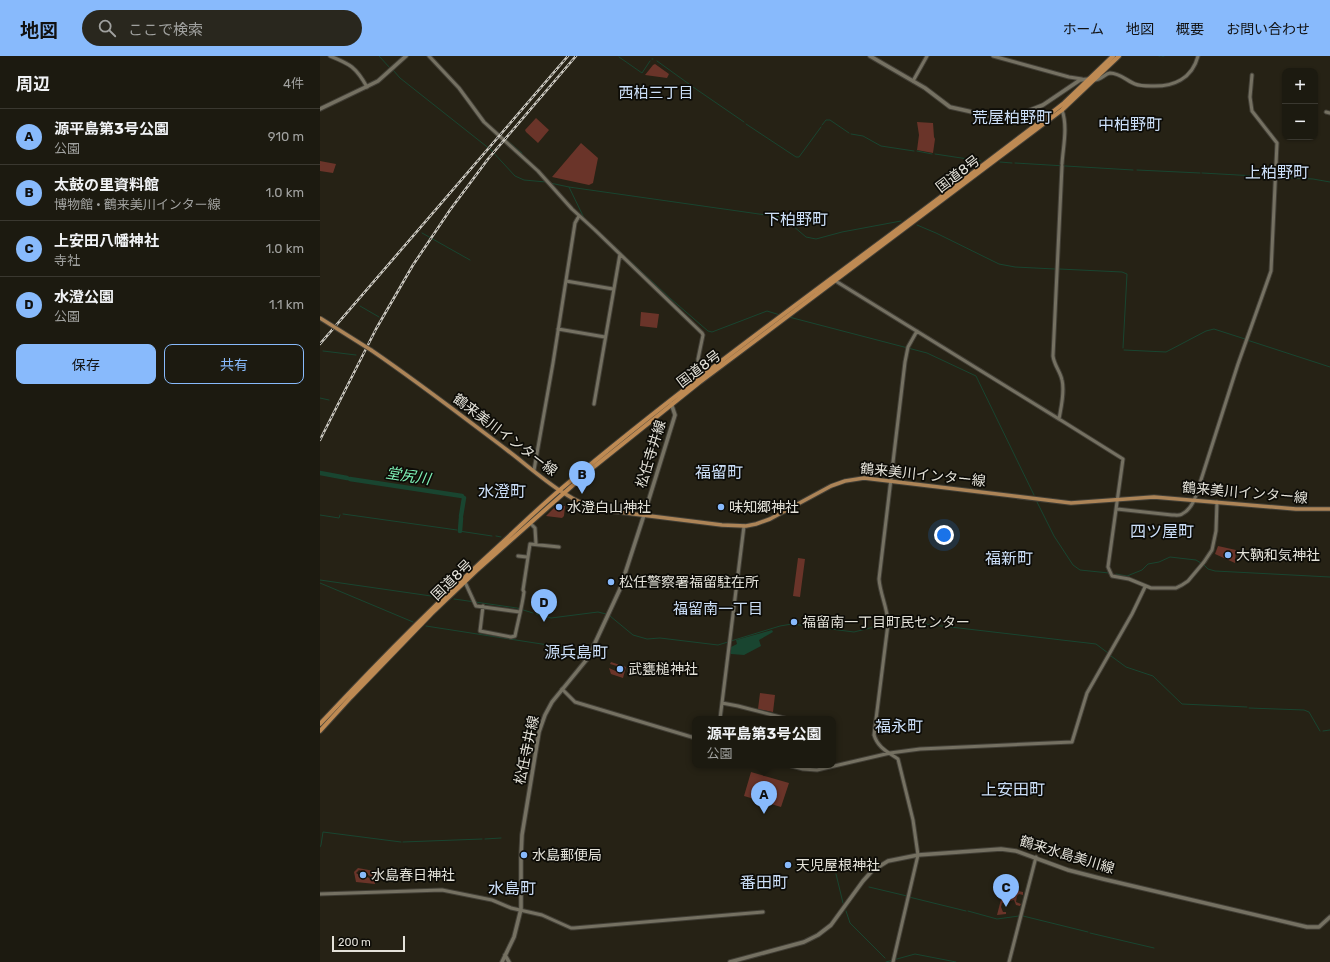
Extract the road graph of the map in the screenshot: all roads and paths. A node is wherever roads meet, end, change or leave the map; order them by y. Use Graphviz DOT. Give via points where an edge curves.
graph roads {
  1 [pos="330,56"];
  2 [pos="406,56"];
  3 [pos="429,56"];
  4 [pos="870,56"];
  5 [pos="928,56"];
  6 [pos="993,56"];
  7 [pos="1113,56"];
  8 [pos="1120,56"];
  9 [pos="1198,56"];
  10 [pos="1110,73"];
  11 [pos="1252,74"];
  12 [pos="1084,79"];
  13 [pos="1092,80"];
  14 [pos="913,81"];
  15 [pos="1074,85"];
  16 [pos="368,87"];
  17 [pos="1075,93"];
  18 [pos="320,109"];
  19 [pos="1062,110"];
  20 [pos="579,216"];
  21 [pos="620,254"];
  22 [pos="832,279"];
  23 [pos="566,281"];
  24 [pos="613,289"];
  25 [pos="787,314"];
  26 [pos="320,318"];
  27 [pos="558,329"];
  28 [pos="916,331"];
  29 [pos="605,337"];
  30 [pos="700,377"];
  31 [pos="670,403"];
  32 [pos="594,404"];
  33 [pos="1059,419"];
  34 [pos="534,470"];
  35 [pos="890,481"];
  36 [pos="560,490"];
  37 [pos="564,493"];
  38 [pos="1118,500"];
  39 [pos="1194,500"];
  40 [pos="1217,502"];
  41 [pos="1117,509"];
  42 [pos="1330,509"];
  43 [pos="644,515"];
  44 [pos="530,523"];
  45 [pos="744,526"];
  46 [pos="536,544"];
  47 [pos="559,547"];
  48 [pos="518,556"];
  49 [pos="528,557"];
  50 [pos="465,582"];
  51 [pos="1145,587"];
  52 [pos="483,606"];
  53 [pos="521,610"];
  54 [pos="562,689"];
  55 [pos="722,703"];
  56 [pos="720,716"];
  57 [pos="776,716"];
  58 [pos="320,724"];
  59 [pos="320,731"];
  60 [pos="692,737"];
  61 [pos="890,753"];
  62 [pos="836,766"];
  63 [pos="799,768"];
  64 [pos="827,768"];
  65 [pos="812,770"];
  66 [pos="918,855"];
  67 [pos="1036,857"];
  68 [pos="320,894"];
  69 [pos="521,909"];
  70 [pos="763,912"];
  71 [pos="1330,917"];
  72 [pos="505,955"];
  73 [pos="893,960"];
  74 [pos="502,962"];
  75 [pos="510,962"];
  76 [pos="730,962"];
  77 [pos="1009,962"];
  1 -- 16 [label="street" via="356,69"];
  2 -- 16 [label="main road"];
  3 -- 20 [label="street" via="459,88 484,122 538,171"];
  4 -- 14 [label="main road"];
  5 -- 14 [label="street"];
  6 -- 12 [label="street"];
  7 -- 13 [label="highway, 国道8号"];
  8 -- 10 [label="street" via="1110,67"];
  8 -- 13 [label="highway, 国道8号"];
  9 -- 10 [label="street" via="1192,72 1166,86 1136,85"];
  10 -- 13 [label="street" via="1101,79"];
  11 -- 39 [label="street" via="1252,111 1277,143 1271,271"];
  12 -- 13 [label="main road"];
  12 -- 15 [label="main road"];
  13 -- 17 [label="highway, 国道8号"];
  13 -- 19 [label="highway, 国道8号"];
  14 -- 15 [label="main road" via="950,107 999,118 1015,116 1043,105"];
  15 -- 17 [label="main road"];
  16 -- 18 [label="main road"];
  17 -- 22 [label="highway, 国道8号" via="1029,131"];
  19 -- 22 [label="highway, 国道8号"];
  19 -- 33 [label="street" via="1064,129 1053,356 1063,387"];
  20 -- 21 [label="street"];
  20 -- 23 [label="street"];
  21 -- 24 [label="street"];
  21 -- 30 [label="street" via="702,333 698,359"];
  22 -- 25 [label="highway, 国道8号"];
  22 -- 28 [label="street"];
  23 -- 24 [label="street"];
  23 -- 27 [label="street"];
  24 -- 29 [label="street"];
  25 -- 30 [label="highway, 国道8号" via="778,318"];
  25 -- 31 [label="highway, 国道8号" via="783,320"];
  26 -- 34 [label="main road, 鶴来美川インター線, bridge" via="372,350"];
  27 -- 29 [label="street"];
  27 -- 34 [label="street"];
  28 -- 33 [label="street"];
  28 -- 35 [label="street" via="908,348"];
  29 -- 32 [label="street"];
  30 -- 31 [label="highway, 国道8号"];
  31 -- 36 [label="highway, 国道8号"];
  31 -- 37 [label="highway, 国道8号"];
  31 -- 43 [label="main road, 松任寺井線" via="675,415"];
  33 -- 38 [label="street" via="1123,459"];
  34 -- 36 [label="main road, 鶴来美川インター線"];
  35 -- 38 [label="main road, 鶴来美川インター線" via="1071,503"];
  35 -- 45 [label="main road, 鶴来美川インター線" via="864,478 844,481 770,519"];
  35 -- 61 [label="street" via="879,579 888,623 874,735 876,742"];
  36 -- 37 [label="main road, 鶴来美川インター線"];
  36 -- 58 [label="highway, 国道8号" via="429,611"];
  37 -- 43 [label="main road, 鶴来美川インター線" via="590,508"];
  37 -- 44 [label="highway, 国道8号"];
  38 -- 39 [label="main road, 鶴来美川インター線" via="1154,497"];
  38 -- 41 [label="street"];
  39 -- 40 [label="main road, 鶴来美川インター線"];
  39 -- 41 [label="street" via="1182,515"];
  40 -- 42 [label="main road, 鶴来美川インター線" via="1296,510"];
  40 -- 51 [label="street" via="1212,550 1188,581 1176,588"];
  41 -- 51 [label="street" via="1108,567 1112,576 1129,579"];
  43 -- 45 [label="main road, 鶴来美川インター線" via="722,526"];
  43 -- 54 [label="main road, 松任寺井線" via="620,589 588,658"];
  44 -- 46 [label="street" via="535,528"];
  44 -- 50 [label="highway, 国道8号"];
  45 -- 55 [label="street"];
  46 -- 47 [label="street"];
  46 -- 49 [label="street" via="530,544"];
  48 -- 49 [label="street"];
  49 -- 53 [label="street"];
  50 -- 52 [label="street" via="476,606"];
  50 -- 59 [label="highway, 国道8号"];
  51 -- 61 [label="street" via="1087,694 1072,742 920,749"];
  52 -- 53 [label="street"];
  52 -- 53 [label="street" via="480,631 511,637 515,636"];
  54 -- 60 [label="street" via="575,702"];
  54 -- 69 [label="main road, 松任寺井線" via="545,715 539,732 522,835"];
  55 -- 56 [label="street"];
  55 -- 57 [label="street"];
  61 -- 62 [label="street"];
  61 -- 66 [label="street" via="898,760"];
  63 -- 65 [label="street"];
  64 -- 65 [label="street"];
  66 -- 67 [label="main road, 鶴来水島美川線" via="1008,849"];
  66 -- 73 [label="street"];
  66 -- 76 [label="main road, 鶴来水島美川線" via="888,861 872,871 831,925 818,935 804,942"];
  67 -- 71 [label="main road, 鶴来水島美川線" via="1094,877 1313,928 1321,926"];
  67 -- 77 [label="street"];
  68 -- 69 [label="street" via="435,889 478,896"];
  69 -- 70 [label="street" via="571,928"];
  69 -- 72 [label="main road, 松任寺井線" via="514,937"];
  72 -- 74 [label="main road, 松任寺井線"];
  72 -- 75 [label="main road"];
}
